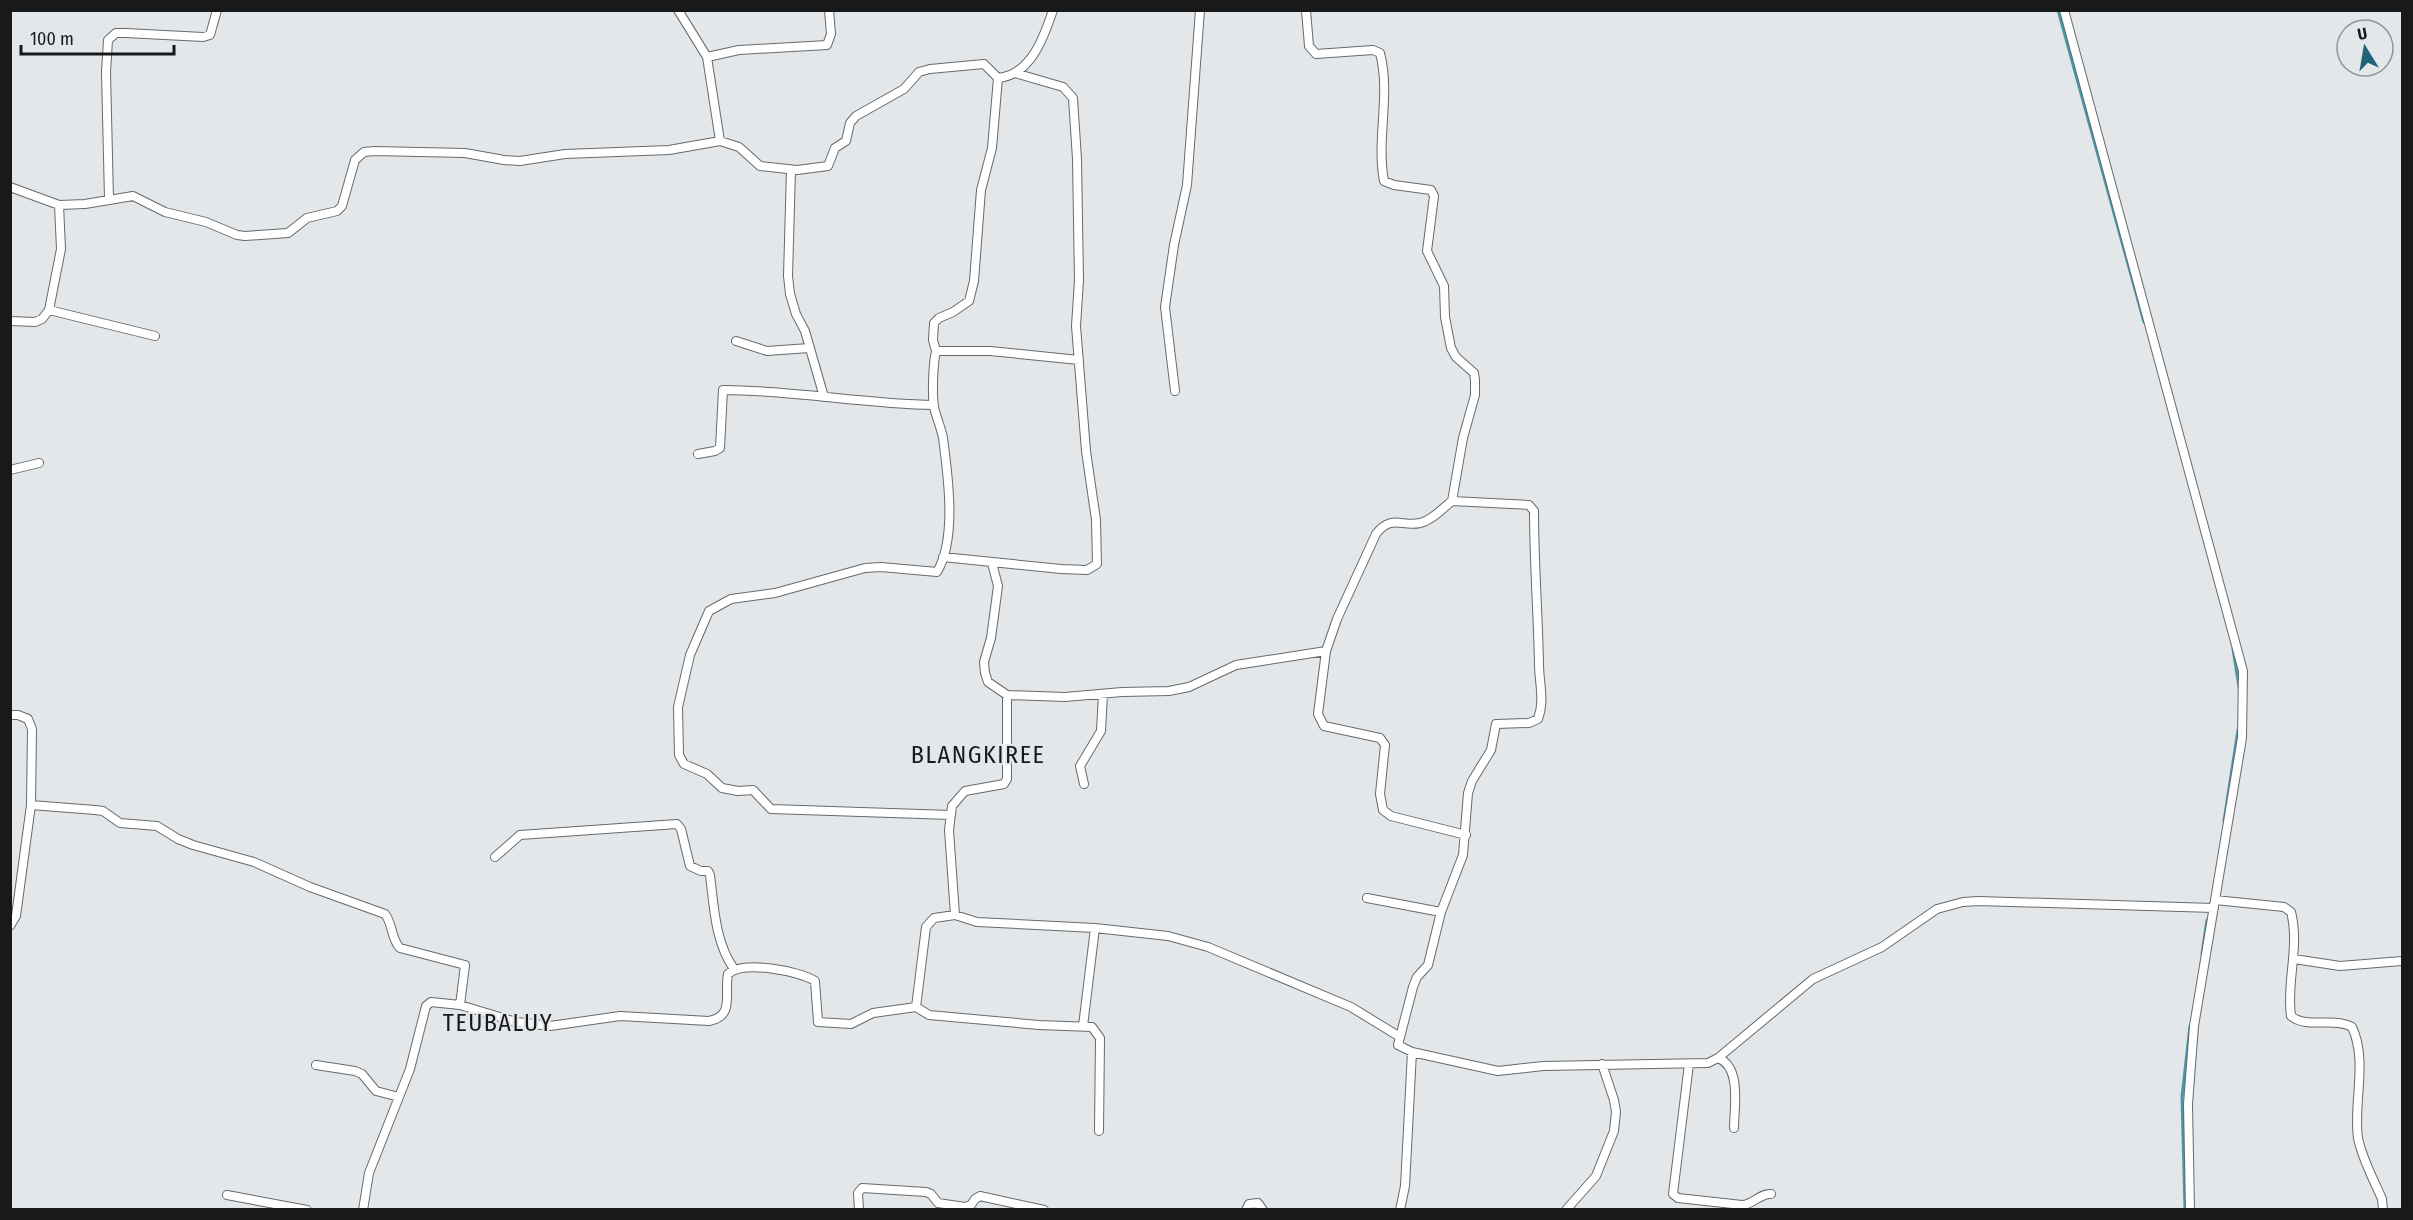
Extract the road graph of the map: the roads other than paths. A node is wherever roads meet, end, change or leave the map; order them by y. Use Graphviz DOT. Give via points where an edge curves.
graph roads {
  1 [pos="217,10"];
  2 [pos="678,10"];
  3 [pos="829,10"];
  4 [pos="1053,10"];
  5 [pos="1200,10"];
  6 [pos="1306,10"];
  7 [pos="2064,10"];
  8 [pos="707,57"];
  9 [pos="1015,73"];
  10 [pos="998,78"];
  11 [pos="720,141"];
  12 [pos="791,170"];
  13 [pos="10,187"];
  14 [pos="109,199"];
  15 [pos="59,205"];
  16 [pos="49,310"];
  17 [pos="10,321"];
  18 [pos="155,336"];
  19 [pos="736,341"];
  20 [pos="809,348"];
  21 [pos="936,351"];
  22 [pos="1079,360"];
  23 [pos="1175,391"];
  24 [pos="824,397"];
  25 [pos="934,405"];
  26 [pos="698,454"];
  27 [pos="39,463"];
  28 [pos="10,470"];
  29 [pos="1452,501"];
  30 [pos="943,557"];
  31 [pos="992,563"];
  32 [pos="1326,651"];
  33 [pos="1103,694"];
  34 [pos="1007,695"];
  35 [pos="10,716"];
  36 [pos="1084,784"];
  37 [pos="31,805"];
  38 [pos="951,815"];
  39 [pos="1466,835"];
  40 [pos="495,857"];
  41 [pos="1366,898"];
  42 [pos="2214,904"];
  43 [pos="1441,912"];
  44 [pos="955,915"];
  45 [pos="10,926"];
  46 [pos="1095,928"];
  47 [pos="2294,959"];
  48 [pos="2403,961"];
  49 [pos="734,969"];
  50 [pos="460,1005"];
  51 [pos="916,1006"];
  52 [pos="1083,1026"];
  53 [pos="1400,1037"];
  54 [pos="1412,1052"];
  55 [pos="1718,1059"];
  56 [pos="1689,1064"];
  57 [pos="316,1065"];
  58 [pos="1602,1065"];
  59 [pos="399,1098"];
  60 [pos="1734,1128"];
  61 [pos="1099,1131"];
  62 [pos="227,1194"];
  63 [pos="1772,1194"];
  64 [pos="306,1209"];
  65 [pos="363,1209"];
  66 [pos="859,1209"];
  67 [pos="1044,1209"];
  68 [pos="1246,1209"];
  69 [pos="1263,1209"];
  70 [pos="1400,1209"];
  71 [pos="1566,1209"];
  72 [pos="2190,1209"];
  73 [pos="2383,1209"];
  1 -- 14 [label="street" via="210,35 203,37 116,33 108,40"];
  2 -- 8 [label="street"];
  3 -- 8 [label="street" via="831,34 827,45 740,50"];
  4 -- 9 [label="street" via="1038,47"];
  5 -- 23 [label="street" via="1187,185 1165,307"];
  6 -- 29 [label="street" via="1309,46 1316,54 1372,50 1380,53 1384,181 1431,190 1434,196 1427,252 1444,286 1452,348 1474,373 1475,380"];
  7 -- 42 [label="street" via="2243,671 2242,738"];
  8 -- 11 [label="street"];
  9 -- 10 [label="street"];
  9 -- 22 [label="street" via="1063,87 1073,98"];
  10 -- 12 [label="street" via="984,64 919,72 904,89 856,116 846,141 835,148 828,166"];
  10 -- 21 [label="street" via="992,148 981,190 974,281 969,301 934,323"];
  11 -- 12 [label="street" via="739,147 760,166"];
  11 -- 14 [label="street" via="650,152 565,154 520,160 364,152 356,160 337,211 307,218 279,235 237,235 165,212 133,196"];
  12 -- 20 [label="street" via="788,276 790,294"];
  13 -- 15 [label="street"];
  14 -- 15 [label="street"];
  15 -- 16 [label="street" via="61,249"];
  16 -- 17 [label="street" via="35,322"];
  16 -- 18 [label="street"];
  19 -- 20 [label="street" via="767,351"];
  20 -- 24 [label="street"];
  21 -- 22 [label="street" via="990,351"];
  21 -- 25 [label="street"];
  22 -- 31 [label="street" via="1097,564 1087,570"];
  24 -- 25 [label="street"];
  24 -- 26 [label="street" via="723,390 720,448"];
  25 -- 30 [label="street" via="942,436 949,508"];
  27 -- 28 [label="street"];
  29 -- 32 [label="street" via="1427,521 1400,521 1381,528 1336,619"];
  29 -- 39 [label="street" via="1533,508 1542,692 1538,719 1496,724 1491,750 1468,793"];
  30 -- 31 [label="street"];
  30 -- 38 [label="street" via="937,572 865,568 775,593 730,599 710,611 690,655 678,707 678,744 684,764 707,774 722,788 753,790 771,810"];
  31 -- 34 [label="street" via="998,586 985,673 988,682"];
  32 -- 33 [label="street" via="1236,665 1189,687 1169,691"];
  32 -- 39 [label="street" via="1318,714 1324,726 1380,738 1385,745 1380,794 1383,810 1391,816"];
  33 -- 34 [label="street"];
  33 -- 36 [label="street" via="1101,731 1080,766"];
  34 -- 38 [label="street" via="1007,779 1004,784 960,794"];
  35 -- 37 [label="street" via="28,719 32,729"];
  37 -- 45 [label="street" via="16,916"];
  37 -- 50 [label="street" via="103,811 120,823 157,826 176,838 254,862 385,914 400,948 465,965"];
  38 -- 44 [label="street"];
  39 -- 43 [label="street" via="1463,855"];
  40 -- 49 [label="street" via="520,835 534,832 677,824 690,866 710,874 718,931"];
  41 -- 43 [label="street"];
  42 -- 47 [label="street" via="2284,907 2291,912 2293,921"];
  42 -- 55 [label="street" via="1978,901 1937,909 1882,947 1813,979"];
  42 -- 72 [label="street" via="2191,1065"];
  43 -- 53 [label="street" via="1428,965 1413,987"];
  44 -- 46 [label="street" via="977,922"];
  44 -- 51 [label="street" via="934,918 926,927"];
  46 -- 52 [label="street"];
  46 -- 53 [label="street" via="1168,936 1208,947 1351,1007"];
  47 -- 48 [label="street" via="2340,966"];
  47 -- 73 [label="street" via="2291,1016 2297,1020 2349,1025 2356,1037 2358,1140"];
  49 -- 50 [label="street" via="727,976 724,1014 709,1021 620,1016 543,1026"];
  49 -- 51 [label="street" via="761,967 812,979 816,984 816,1018 821,1023 851,1024 873,1013"];
  50 -- 59 [label="street" via="431,1002 426,1006"];
  51 -- 52 [label="street" via="929,1015"];
  52 -- 61 [label="street" via="1092,1027 1100,1038"];
  53 -- 54 [label="street" via="1398,1045"];
  54 -- 58 [label="street" via="1498,1071"];
  54 -- 70 [label="street" via="1405,1186"];
  55 -- 56 [label="street"];
  55 -- 60 [label="street" via="1731,1069"];
  56 -- 58 [label="street"];
  56 -- 63 [label="street" via="1672,1190 1675,1197 1748,1205"];
  57 -- 59 [label="street" via="355,1071 376,1091"];
  58 -- 71 [label="street" via="1614,1100 1614,1131 1596,1176"];
  59 -- 65 [label="street" via="369,1173"];
  62 -- 64 [label="street"];
  66 -- 67 [label="street" via="858,1193 862,1188 926,1192 938,1203 965,1207 980,1196"];
  68 -- 69 [label="street" via="1253,1203"];
}
